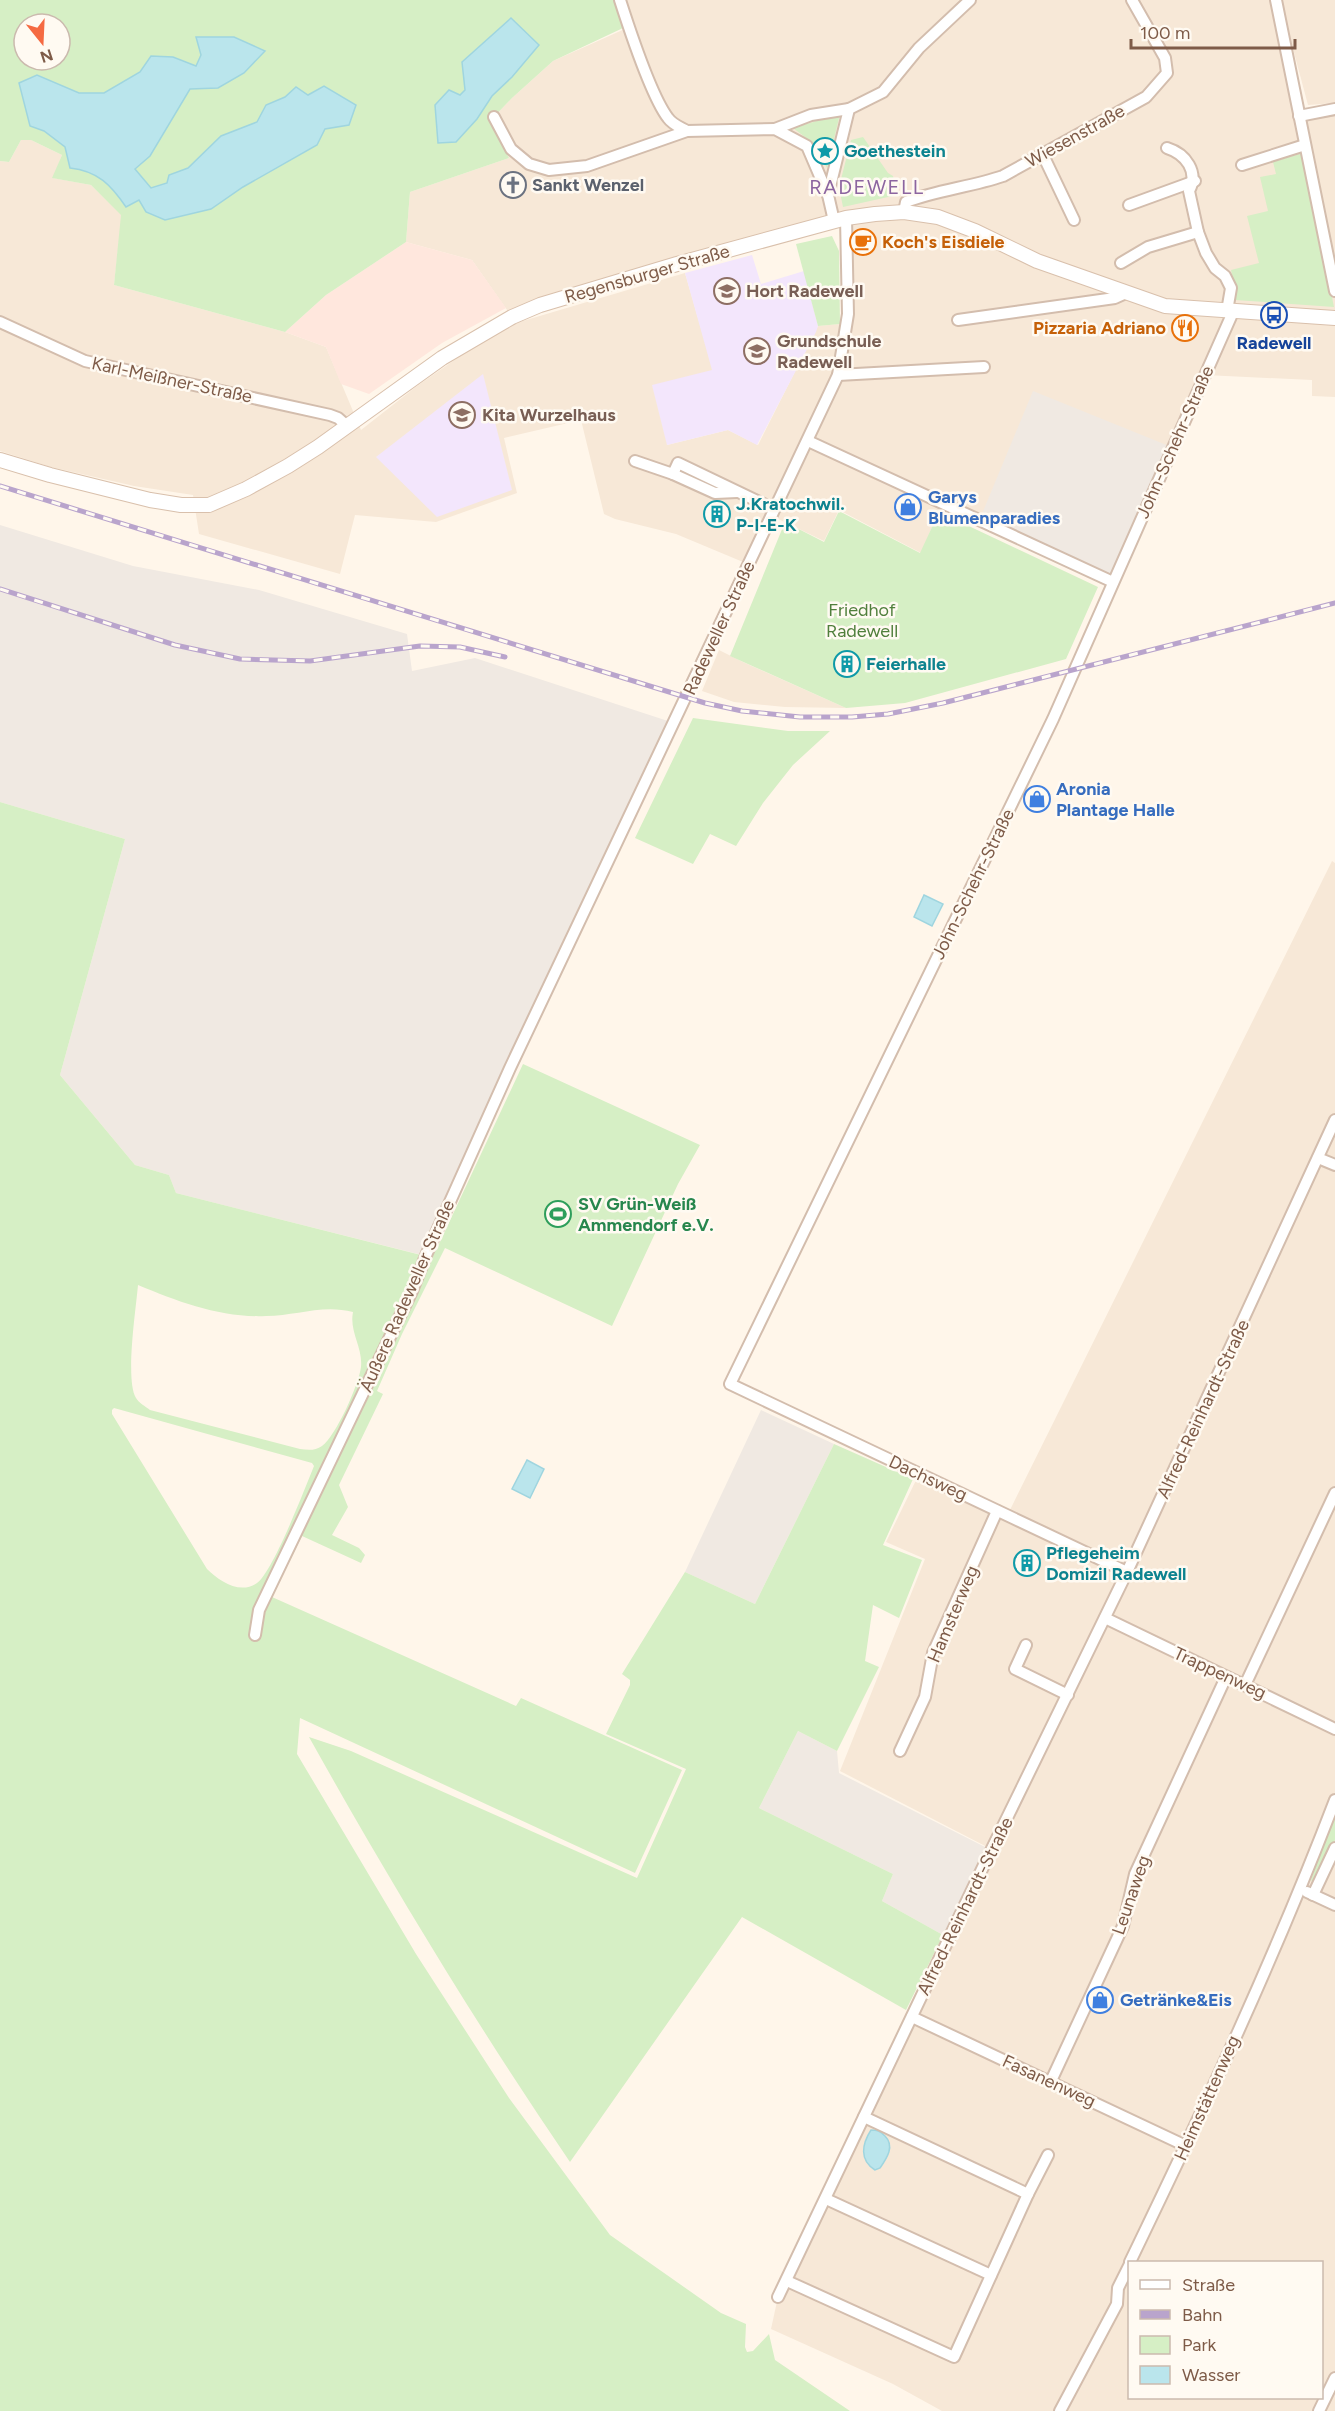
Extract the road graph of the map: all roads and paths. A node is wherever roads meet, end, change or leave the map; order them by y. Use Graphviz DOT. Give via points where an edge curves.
graph roads {
  1 [pos="620,0"];
  2 [pos="970,0"];
  3 [pos="1132,0"];
  4 [pos="1276,0"];
  5 [pos="849,109"];
  6 [pos="1335,109"];
  7 [pos="1299,116"];
  8 [pos="494,117"];
  9 [pos="776,129"];
  10 [pos="687,131"];
  11 [pos="1305,145"];
  12 [pos="1167,148"];
  13 [pos="1042,153"];
  14 [pos="1242,165"];
  15 [pos="1195,181"];
  16 [pos="828,195"];
  17 [pos="1129,205"];
  18 [pos="904,212"];
  19 [pos="840,220"];
  20 [pos="1074,220"];
  21 [pos="1198,232"];
  22 [pos="1121,263"];
  23 [pos="1335,291"];
  24 [pos="1126,293"];
  25 [pos="1230,312"];
  26 [pos="1335,318"];
  27 [pos="958,320"];
  28 [pos="0,322"];
  29 [pos="984,367"];
  30 [pos="838,375"];
  31 [pos="346,426"];
  32 [pos="808,441"];
  33 [pos="0,460"];
  34 [pos="634,461"];
  35 [pos="774,510"];
  36 [pos="1113,582"];
  37 [pos="562,958"];
  38 [pos="1335,1120"];
  39 [pos="1318,1158"];
  40 [pos="1335,1166"];
  41 [pos="730,1384"];
  42 [pos="1335,1493"];
  43 [pos="997,1511"];
  44 [pos="1127,1572"];
  45 [pos="1105,1618"];
  46 [pos="255,1635"];
  47 [pos="1026,1645"];
  48 [pos="1226,1677"];
  49 [pos="1245,1685"];
  50 [pos="1068,1695"];
  51 [pos="1335,1729"];
  52 [pos="900,1751"];
  53 [pos="1335,1800"];
  54 [pos="1335,1848"];
  55 [pos="1301,1889"];
  56 [pos="1313,1894"];
  57 [pos="1335,1905"];
  58 [pos="912,2017"];
  59 [pos="1051,2081"];
  60 [pos="864,2117"];
  61 [pos="1186,2146"];
  62 [pos="1048,2155"];
  63 [pos="1028,2194"];
  64 [pos="826,2199"];
  65 [pos="1131,2261"];
  66 [pos="1128,2267"];
  67 [pos="991,2275"];
  68 [pos="787,2281"];
  69 [pos="778,2297"];
  70 [pos="1335,2378"];
  71 [pos="1060,2411"];
  72 [pos="1320,2411"];
  1 -- 10 [label="street" via="667,117"];
  2 -- 5 [label="street" via="919,48 883,92"];
  3 -- 13 [label="street, Wiesenstraße" via="1164,58 1167,73 1146,97"];
  4 -- 7 [label="street"];
  5 -- 9 [label="street" via="811,115"];
  5 -- 16 [label="street"];
  6 -- 7 [label="street"];
  7 -- 11 [label="street"];
  8 -- 10 [label="street" via="511,149 529,164 549,170 587,166"];
  9 -- 10 [label="street"];
  9 -- 16 [label="street, Radeweller Straße" via="807,146"];
  11 -- 14 [label="street"];
  11 -- 23 [label="street"];
  12 -- 15 [label="street" via="1177,151 1193,170"];
  13 -- 18 [label="street, Wiesenstraße" via="1003,176 906,202"];
  13 -- 20 [label="street"];
  15 -- 17 [label="street"];
  15 -- 21 [label="street" via="1189,191"];
  16 -- 19 [label="street, Radeweller Straße"];
  18 -- 19 [label="main road, Regensburger Straße"];
  18 -- 24 [label="main road, Regensburger Straße" via="938,217 1037,261"];
  19 -- 30 [label="street, Radeweller Straße" via="848,314"];
  19 -- 31 [label="main road, Regensburger Straße" via="512,316 442,357"];
  21 -- 22 [label="street" via="1148,247"];
  21 -- 25 [label="street" via="1215,268 1231,288"];
  24 -- 25 [label="main road, Regensburger Straße" via="1165,306"];
  24 -- 27 [label="street" via="1115,298"];
  25 -- 26 [label="main road, Regensburger Straße"];
  25 -- 36 [label="street, John-Schehr-Straße"];
  28 -- 31 [label="street, Karl-Meißner-Straße" via="86,361 330,415"];
  29 -- 30 [label="street"];
  30 -- 32 [label="street, Radeweller Straße"];
  31 -- 33 [label="main road, Regensburger Straße" via="267,478 209,505 150,500"];
  32 -- 35 [label="street, Radeweller Straße"];
  32 -- 36 [label="street"];
  34 -- 35 [label="street" via="673,474 678,463"];
  35 -- 37 [label="street, Radeweller Straße"];
  36 -- 41 [label="street, John-Schehr-Straße" via="1053,719"];
  37 -- 46 [label="street, Äußere Radeweller Straße" via="412,1291 259,1610"];
  38 -- 39 [label="street, Alfred-Reinhardt-Straße"];
  39 -- 40 [label="street"];
  39 -- 44 [label="street, Alfred-Reinhardt-Straße"];
  41 -- 43 [label="street, Dachsweg"];
  42 -- 49 [label="street"];
  43 -- 44 [label="street, Dachsweg"];
  43 -- 52 [label="street, Hamsterweg" via="933,1653 925,1697"];
  44 -- 45 [label="street, Alfred-Reinhardt-Straße"];
  45 -- 48 [label="street, Trappenweg"];
  45 -- 50 [label="street, Alfred-Reinhardt-Straße"];
  47 -- 50 [label="street" via="1015,1669"];
  48 -- 49 [label="street, Trappenweg"];
  48 -- 59 [label="street, Leunaweg" via="1135,1874 1123,1926"];
  49 -- 51 [label="street, Trappenweg"];
  50 -- 58 [label="street, Alfred-Reinhardt-Straße"];
  53 -- 55 [label="street, Heimstättenweg"];
  54 -- 56 [label="street"];
  55 -- 56 [label="street"];
  55 -- 61 [label="street, Heimstättenweg"];
  56 -- 57 [label="street"];
  58 -- 59 [label="street, Fasanenweg"];
  58 -- 60 [label="street, Alfred-Reinhardt-Straße"];
  59 -- 61 [label="street, Fasanenweg"];
  60 -- 63 [label="street"];
  60 -- 64 [label="street, Alfred-Reinhardt-Straße"];
  61 -- 65 [label="street, Heimstättenweg"];
  62 -- 63 [label="street"];
  63 -- 67 [label="street"];
  64 -- 67 [label="street"];
  64 -- 68 [label="street, Alfred-Reinhardt-Straße"];
  66 -- 71 [label="street, Heimstättenweg" via="1118,2288 1117,2304"];
  67 -- 68 [label="street" via="954,2357"];
  68 -- 69 [label="street, Alfred-Reinhardt-Straße"];
  70 -- 72 [label="street"];
}
